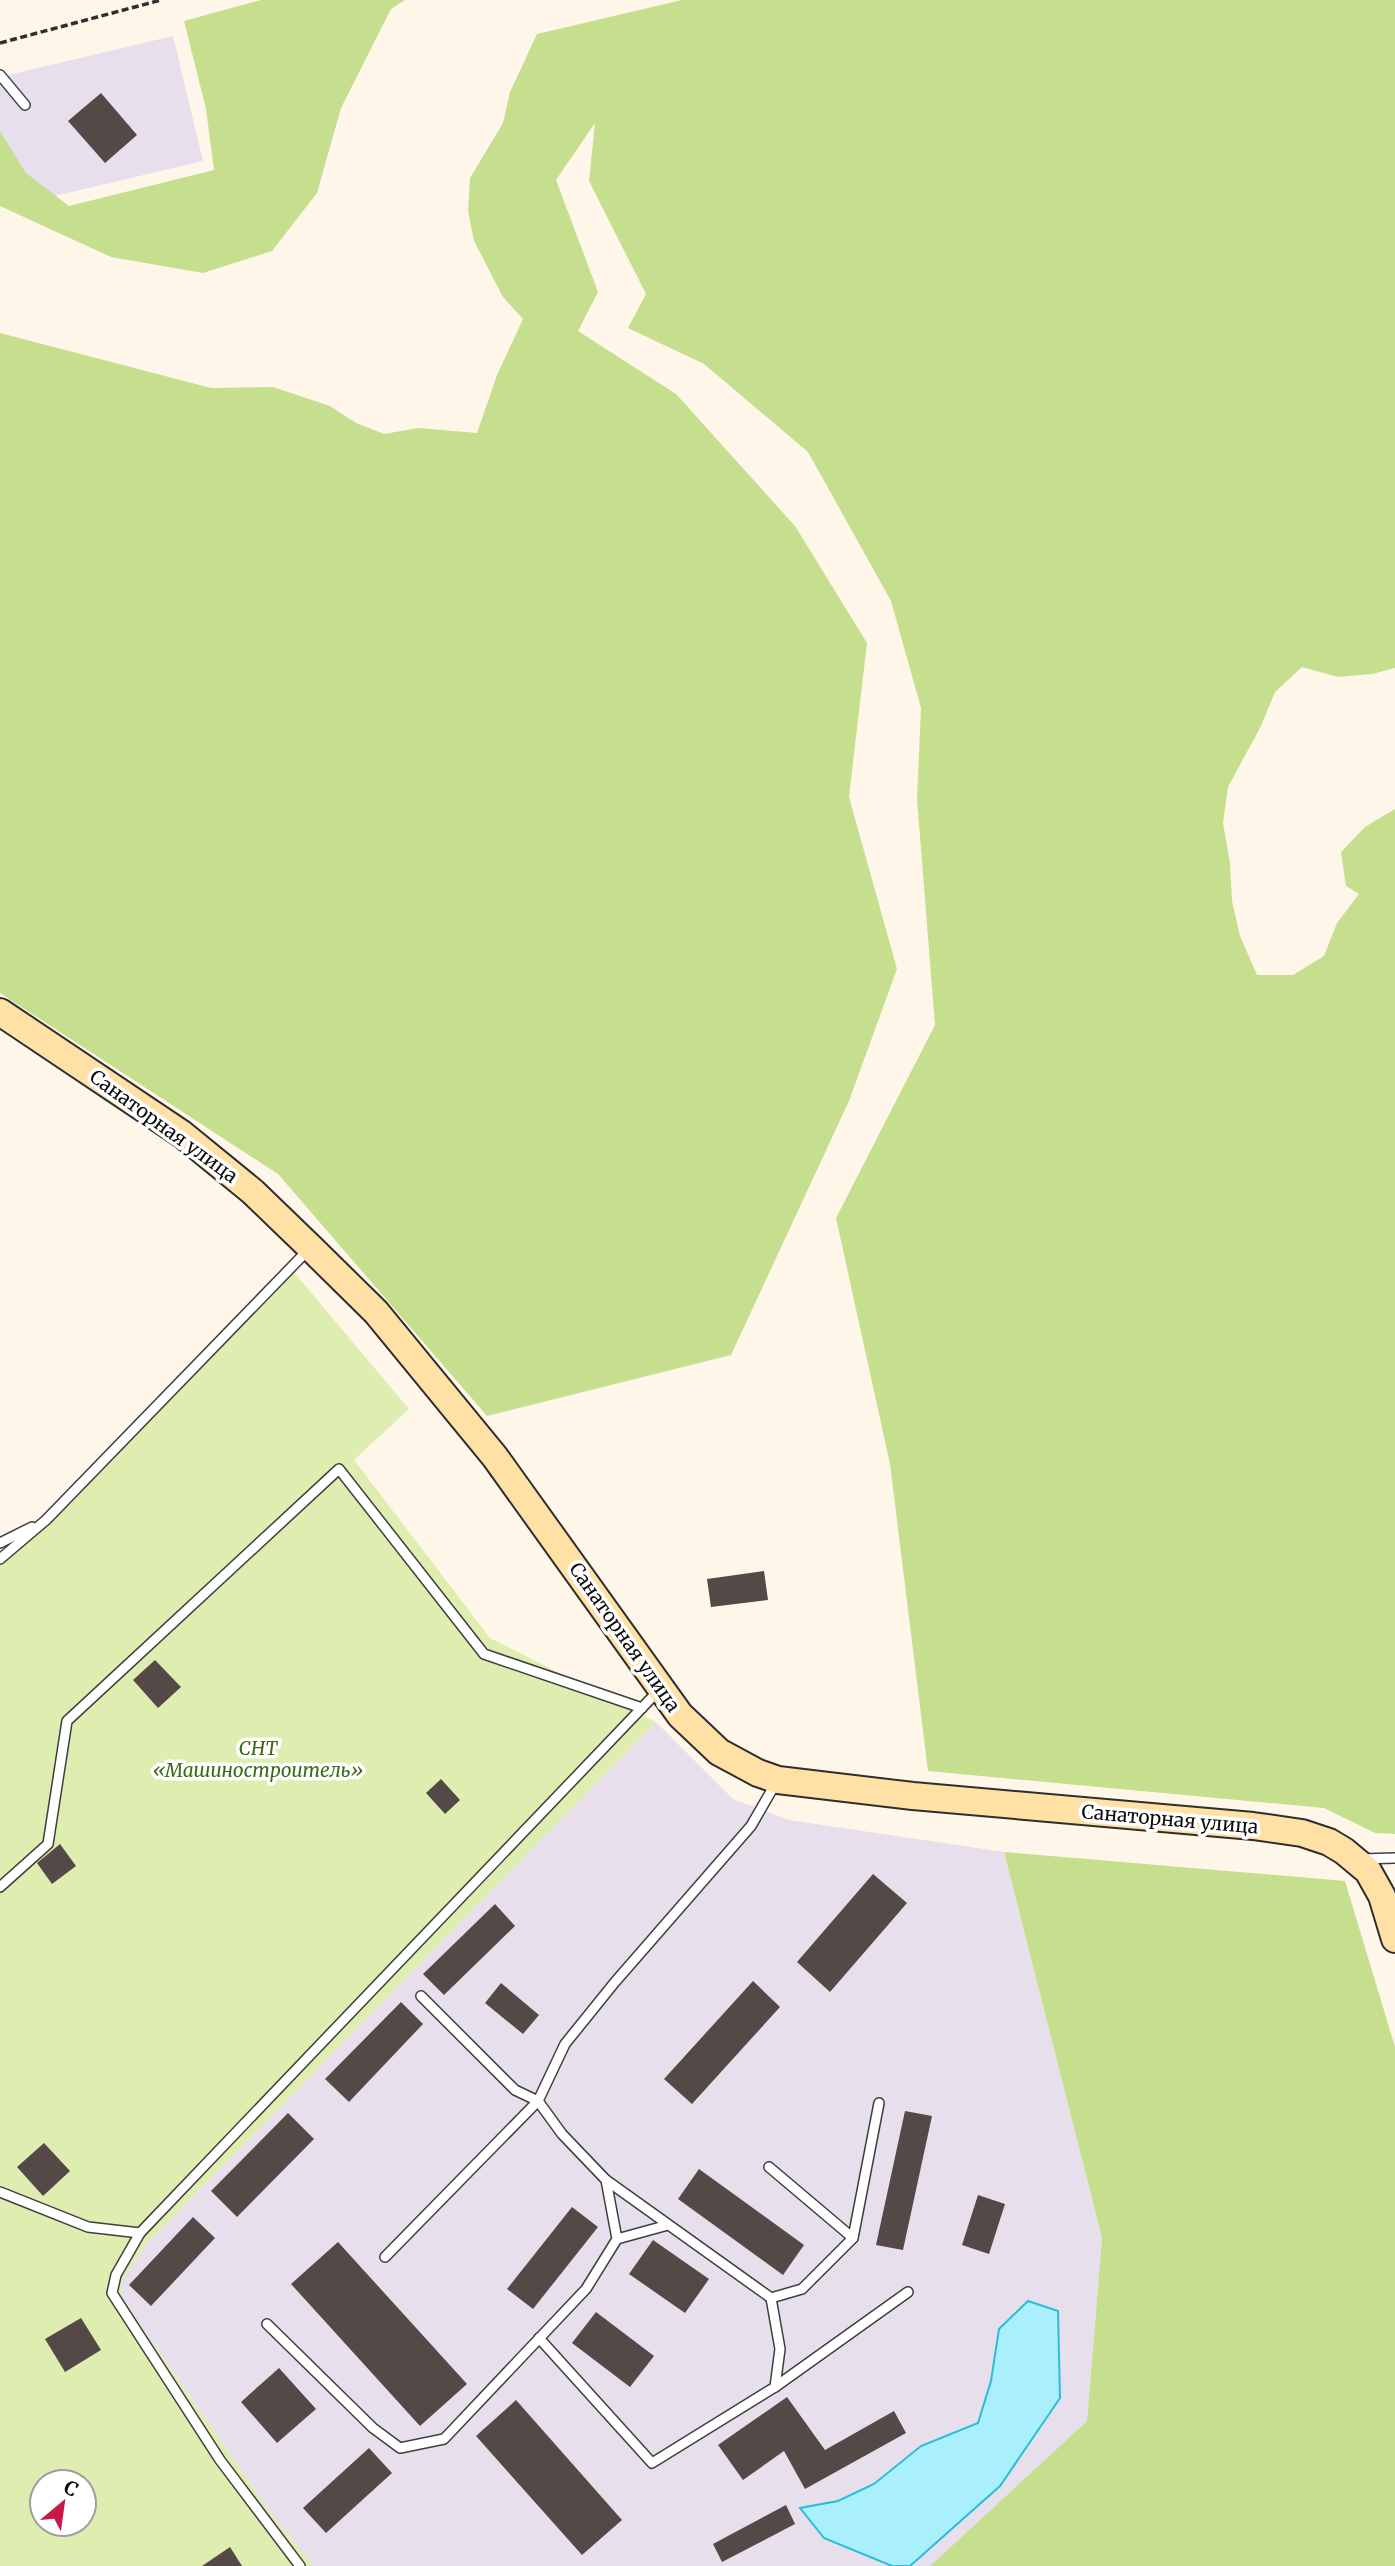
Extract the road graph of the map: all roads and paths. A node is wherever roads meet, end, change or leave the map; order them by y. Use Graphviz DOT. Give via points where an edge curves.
graph roads {
  1 [pos="162,0"];
  2 [pos="0,43"];
  3 [pos="0,75"];
  4 [pos="24,105"];
  5 [pos="0,1012"];
  6 [pos="310,1248"];
  7 [pos="46,1520"];
  8 [pos="0,1543"];
  9 [pos="0,1559"];
  10 [pos="651,1698"];
  11 [pos="778,1780"];
  12 [pos="1395,1858"];
  13 [pos="1356,1859"];
  14 [pos="0,1887"];
  15 [pos="1395,1939"];
  16 [pos="421,1996"];
  17 [pos="538,2101"];
  18 [pos="879,2103"];
  19 [pos="769,2167"];
  20 [pos="606,2180"];
  21 [pos="0,2192"];
  22 [pos="668,2225"];
  23 [pos="140,2233"];
  24 [pos="853,2238"];
  25 [pos="617,2239"];
  26 [pos="385,2257"];
  27 [pos="908,2292"];
  28 [pos="771,2298"];
  29 [pos="267,2324"];
  30 [pos="539,2338"];
  31 [pos="775,2387"];
  32 [pos="300,2566"];
  1 -- 2 [label="path"];
  3 -- 4 [label="lane"];
  5 -- 6 [label="street, Санаторная улица" via="182,1134 253,1192"];
  6 -- 7 [label="lane"];
  6 -- 10 [label="street, Санаторная улица" via="376,1312 495,1457 567,1554"];
  7 -- 8 [label="lane"];
  7 -- 9 [label="lane"];
  10 -- 11 [label="street, Санаторная улица" via="680,1715 719,1752"];
  10 -- 14 [label="lane" via="484,1654 340,1469 67,1721 48,1844"];
  10 -- 23 [label="lane"];
  11 -- 13 [label="street, Санаторная улица" via="1266,1828 1317,1837"];
  11 -- 17 [label="lane" via="751,1826 565,2044"];
  12 -- 13 [label="lane"];
  13 -- 15 [label="street, Санаторная улица" via="1379,1889"];
  16 -- 17 [label="lane" via="515,2090"];
  17 -- 20 [label="lane"];
  17 -- 26 [label="lane"];
  18 -- 24 [label="lane"];
  19 -- 24 [label="lane"];
  20 -- 22 [label="lane"];
  20 -- 25 [label="lane"];
  21 -- 23 [label="lane" via="88,2227"];
  22 -- 25 [label="lane"];
  22 -- 28 [label="lane"];
  23 -- 32 [label="lane" via="116,2276 112,2294 220,2460"];
  24 -- 28 [label="lane" via="802,2289"];
  25 -- 30 [label="lane" via="586,2289"];
  27 -- 31 [label="lane"];
  28 -- 31 [label="lane" via="780,2349"];
  29 -- 30 [label="lane" via="373,2428 400,2448 444,2439"];
  30 -- 31 [label="lane" via="652,2463"];
}
